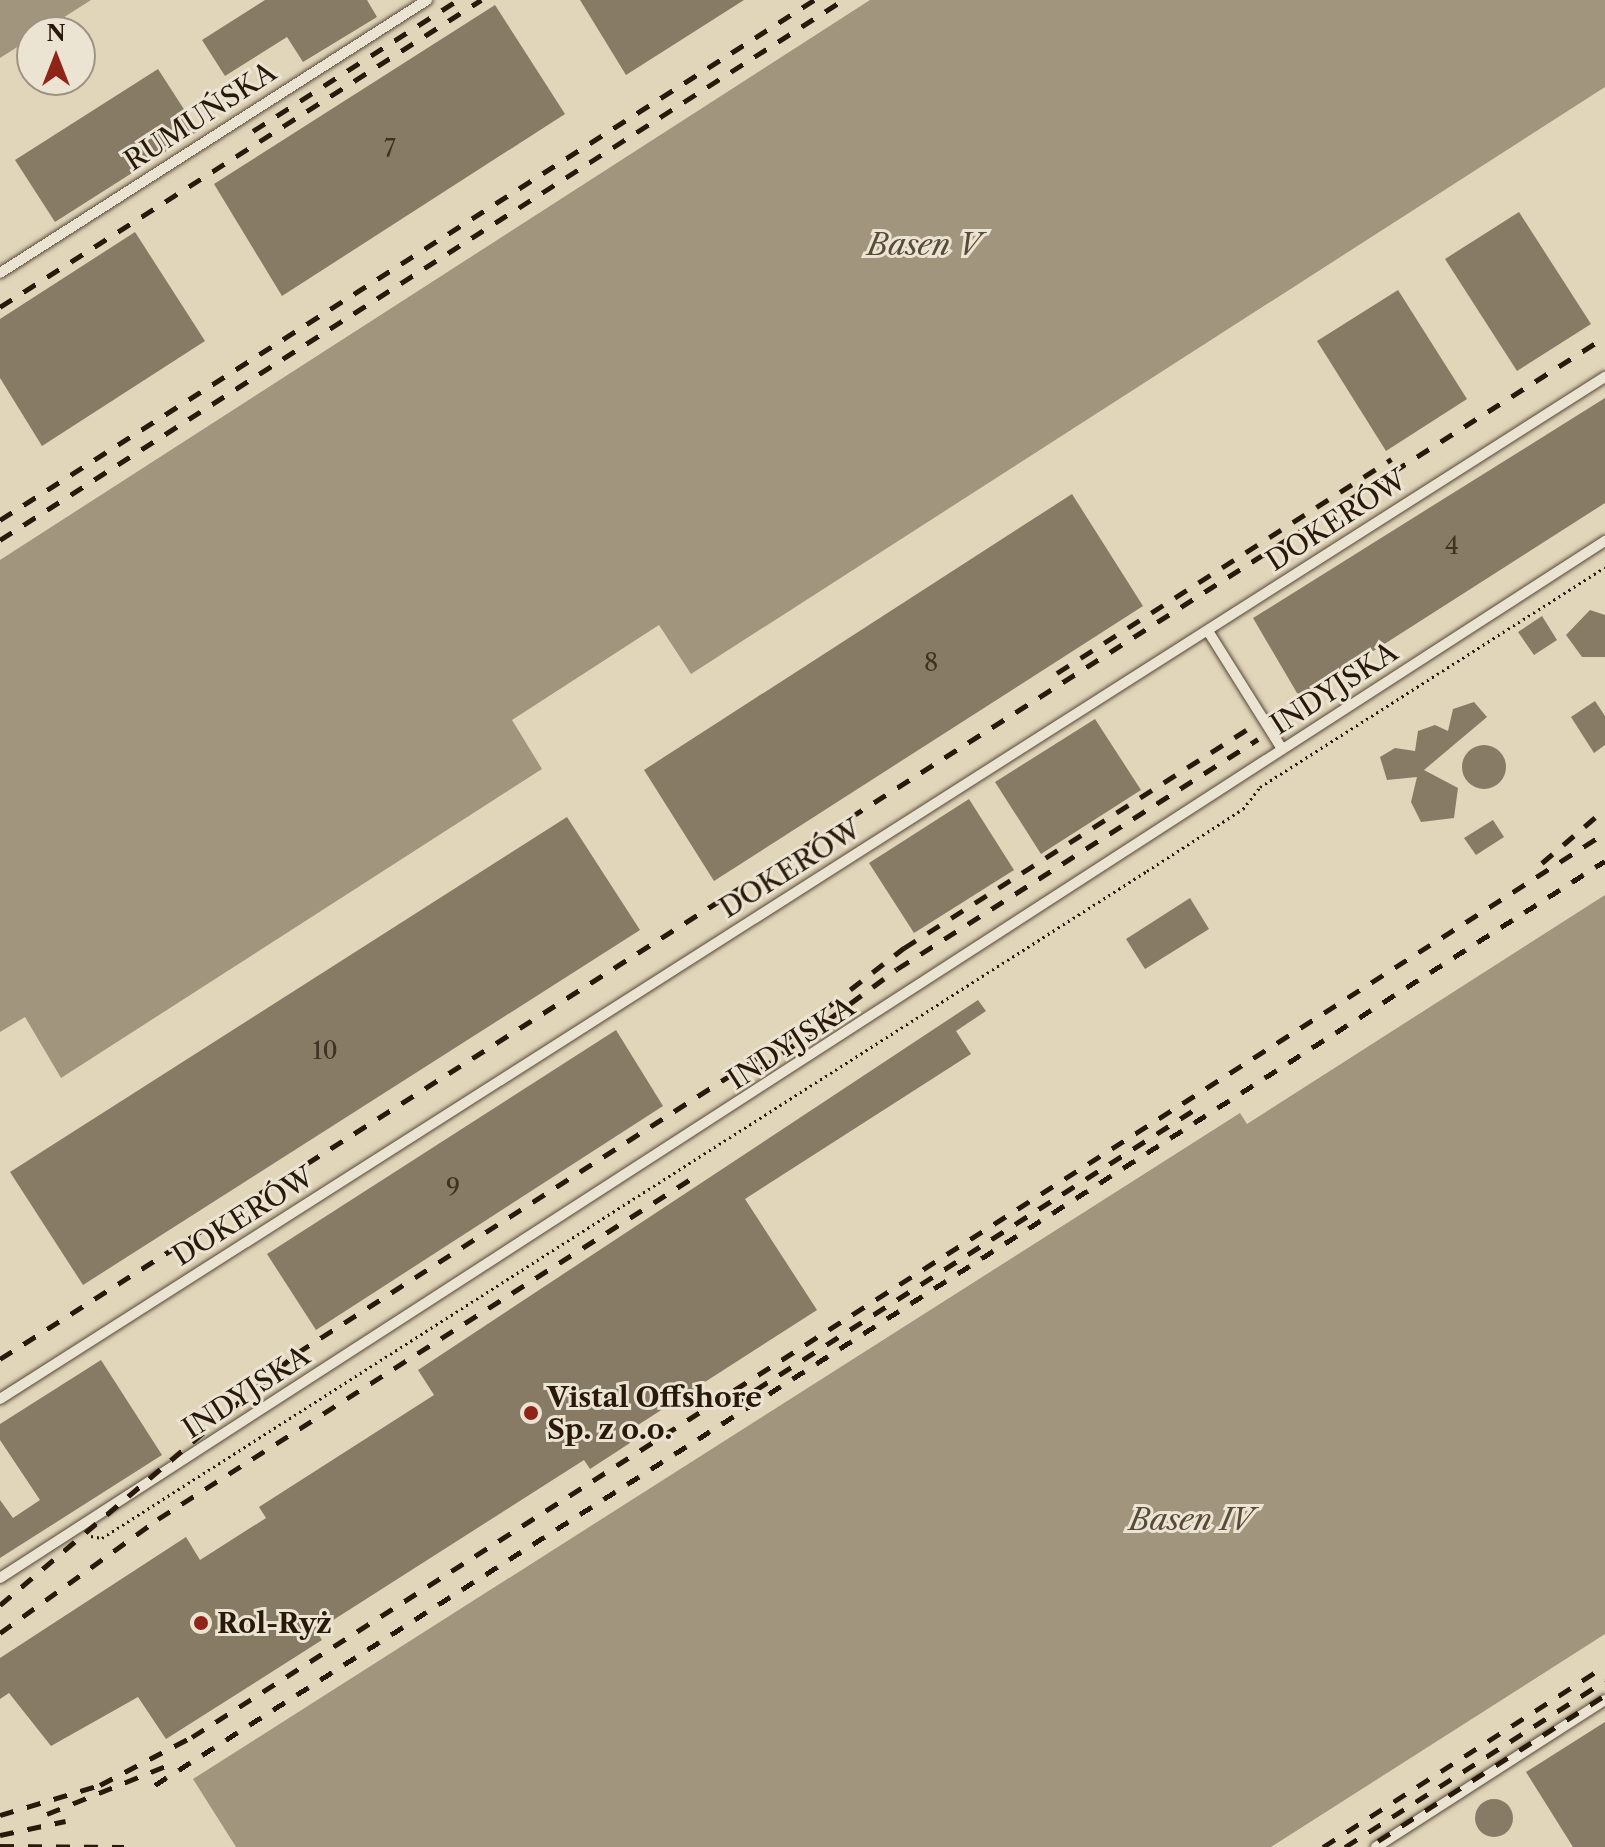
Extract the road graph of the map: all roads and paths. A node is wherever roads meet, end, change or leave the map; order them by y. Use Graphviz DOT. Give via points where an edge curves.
graph roads {
  1 [pos="427,0"];
  2 [pos="0,273"];
  3 [pos="1605,377"];
  4 [pos="1605,541"];
  5 [pos="1605,567"];
  6 [pos="1208,631"];
  7 [pos="1282,749"];
  8 [pos="0,1399"];
  9 [pos="76,1544"];
  10 [pos="0,1578"];
  11 [pos="1605,1700"];
  12 [pos="1376,1847"];
  1 -- 2 [label="lane, RUMUŃSKA"];
  3 -- 6 [label="lane, DOKERÓW"];
  4 -- 7 [label="lane, INDYJSKA"];
  5 -- 9 [label="path" via="1260,787 1219,825 102,1538"];
  6 -- 7 [label="lane"];
  6 -- 8 [label="lane, DOKERÓW"];
  7 -- 10 [label="lane, INDYJSKA"];
  11 -- 12 [label="lane"];
}
